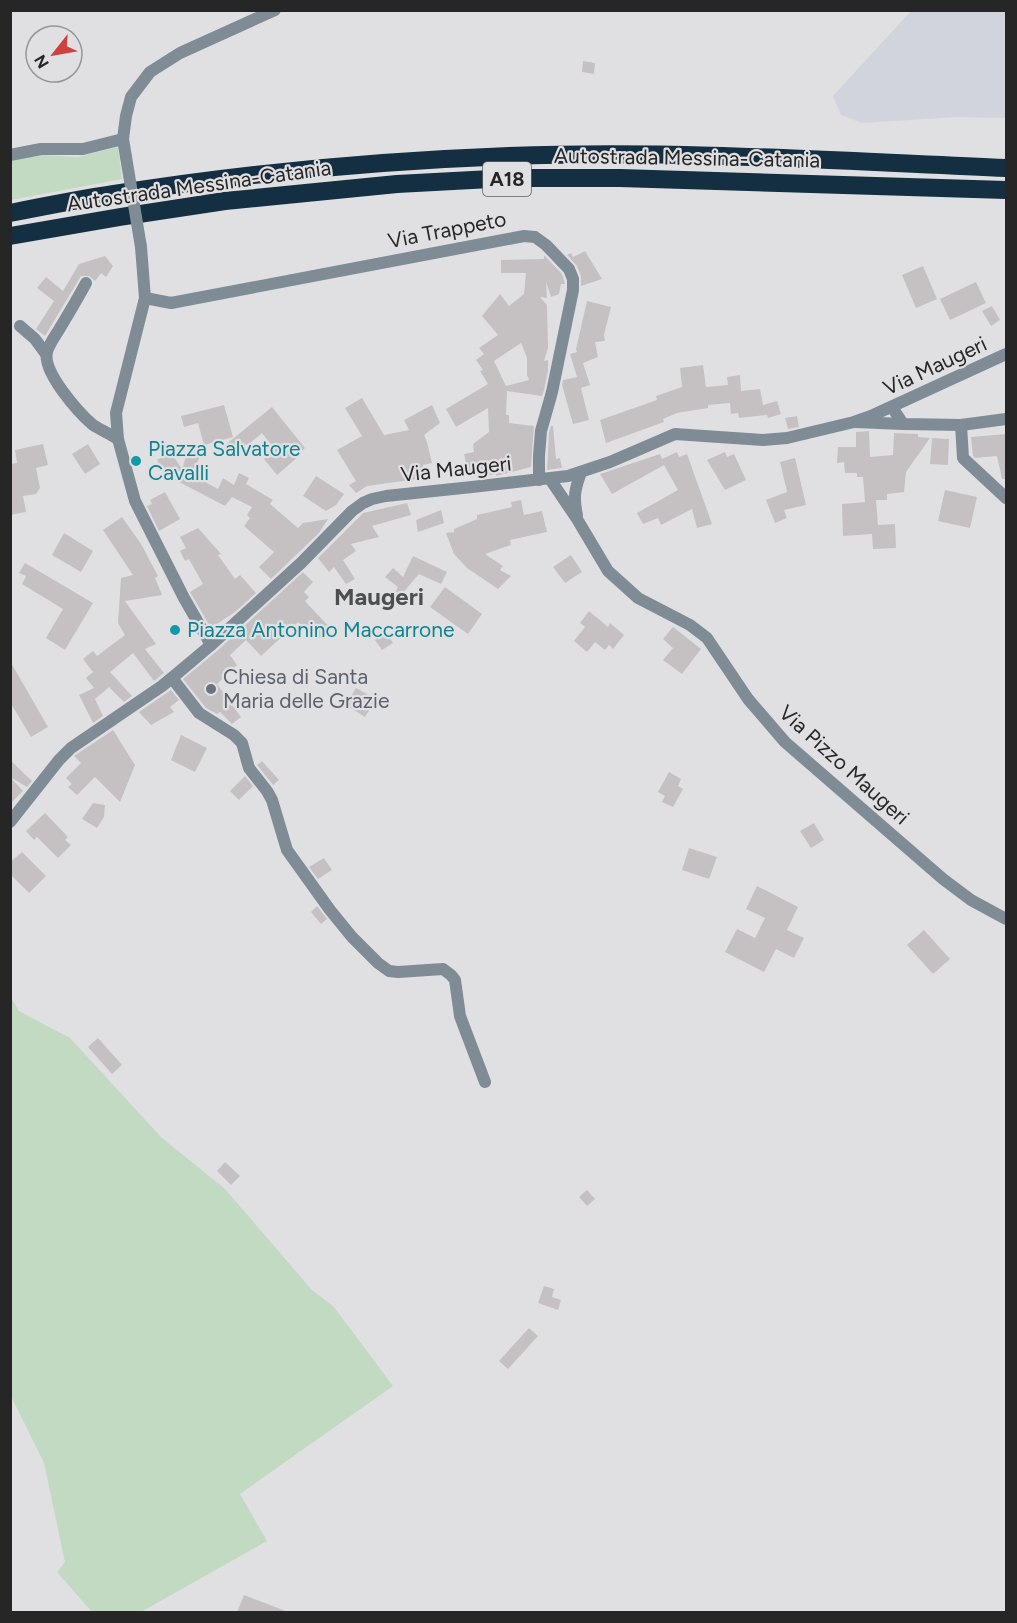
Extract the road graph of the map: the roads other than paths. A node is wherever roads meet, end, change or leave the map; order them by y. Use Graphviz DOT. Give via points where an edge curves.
graph roads {
  1 [pos="275,10"];
  2 [pos="123,139"];
  3 [pos="10,155"];
  4 [pos="1006,168"];
  5 [pos="1006,190"];
  6 [pos="10,213"];
  7 [pos="10,236"];
  8 [pos="87,283"];
  9 [pos="145,298"];
  10 [pos="20,326"];
  11 [pos="46,354"];
  12 [pos="1006,354"];
  13 [pos="891,407"];
  14 [pos="1006,419"];
  15 [pos="854,422"];
  16 [pos="903,424"];
  17 [pos="961,425"];
  18 [pos="118,439"];
  19 [pos="581,472"];
  20 [pos="544,479"];
  21 [pos="1006,498"];
  22 [pos="578,519"];
  23 [pos="211,645"];
  24 [pos="172,678"];
  25 [pos="10,822"];
  26 [pos="1006,919"];
  27 [pos="485,1082"];
  1 -- 2 [label="street" via="180,53 150,72 131,97"];
  2 -- 3 [label="street" via="83,149 41,149"];
  2 -- 9 [label="street, bridge" via="141,247"];
  4 -- 6 [label="highway, Autostrada Messina-Catania / A18" via="622,154 511,156 396,162 219,179"];
  5 -- 7 [label="highway, Autostrada Messina-Catania / A18" via="620,177 489,179 225,201"];
  8 -- 11 [label="street"];
  9 -- 18 [label="street" via="116,413"];
  9 -- 20 [label="street, Via Trappeto" via="171,303 524,236 536,237 569,269 573,279 541,432 538,456"];
  10 -- 11 [label="street"];
  11 -- 18 [label="street" via="48,367 65,394 94,426"];
  12 -- 13 [label="street, Via Maugeri"];
  13 -- 15 [label="street, Via Maugeri"];
  13 -- 16 [label="street"];
  14 -- 17 [label="street"];
  15 -- 16 [label="street"];
  15 -- 19 [label="street, Via Maugeri" via="763,440 675,434"];
  16 -- 17 [label="street"];
  17 -- 21 [label="street" via="963,458"];
  18 -- 23 [label="street" via="135,501"];
  19 -- 20 [label="street, Via Maugeri"];
  19 -- 22 [label="street" via="574,492"];
  20 -- 22 [label="street, Via Pizzo Maugeri"];
  20 -- 23 [label="street, Via Maugeri" via="386,495 363,503"];
  22 -- 26 [label="street, Via Pizzo Maugeri" via="608,570 624,586 707,638 748,699 785,742 943,879"];
  23 -- 24 [label="street, Via Maugeri"];
  24 -- 25 [label="street, Via Maugeri" via="71,748"];
  24 -- 27 [label="street" via="199,713 242,743 249,768 272,800 287,850 352,938 389,971 443,969 455,980 460,1016"];
}
